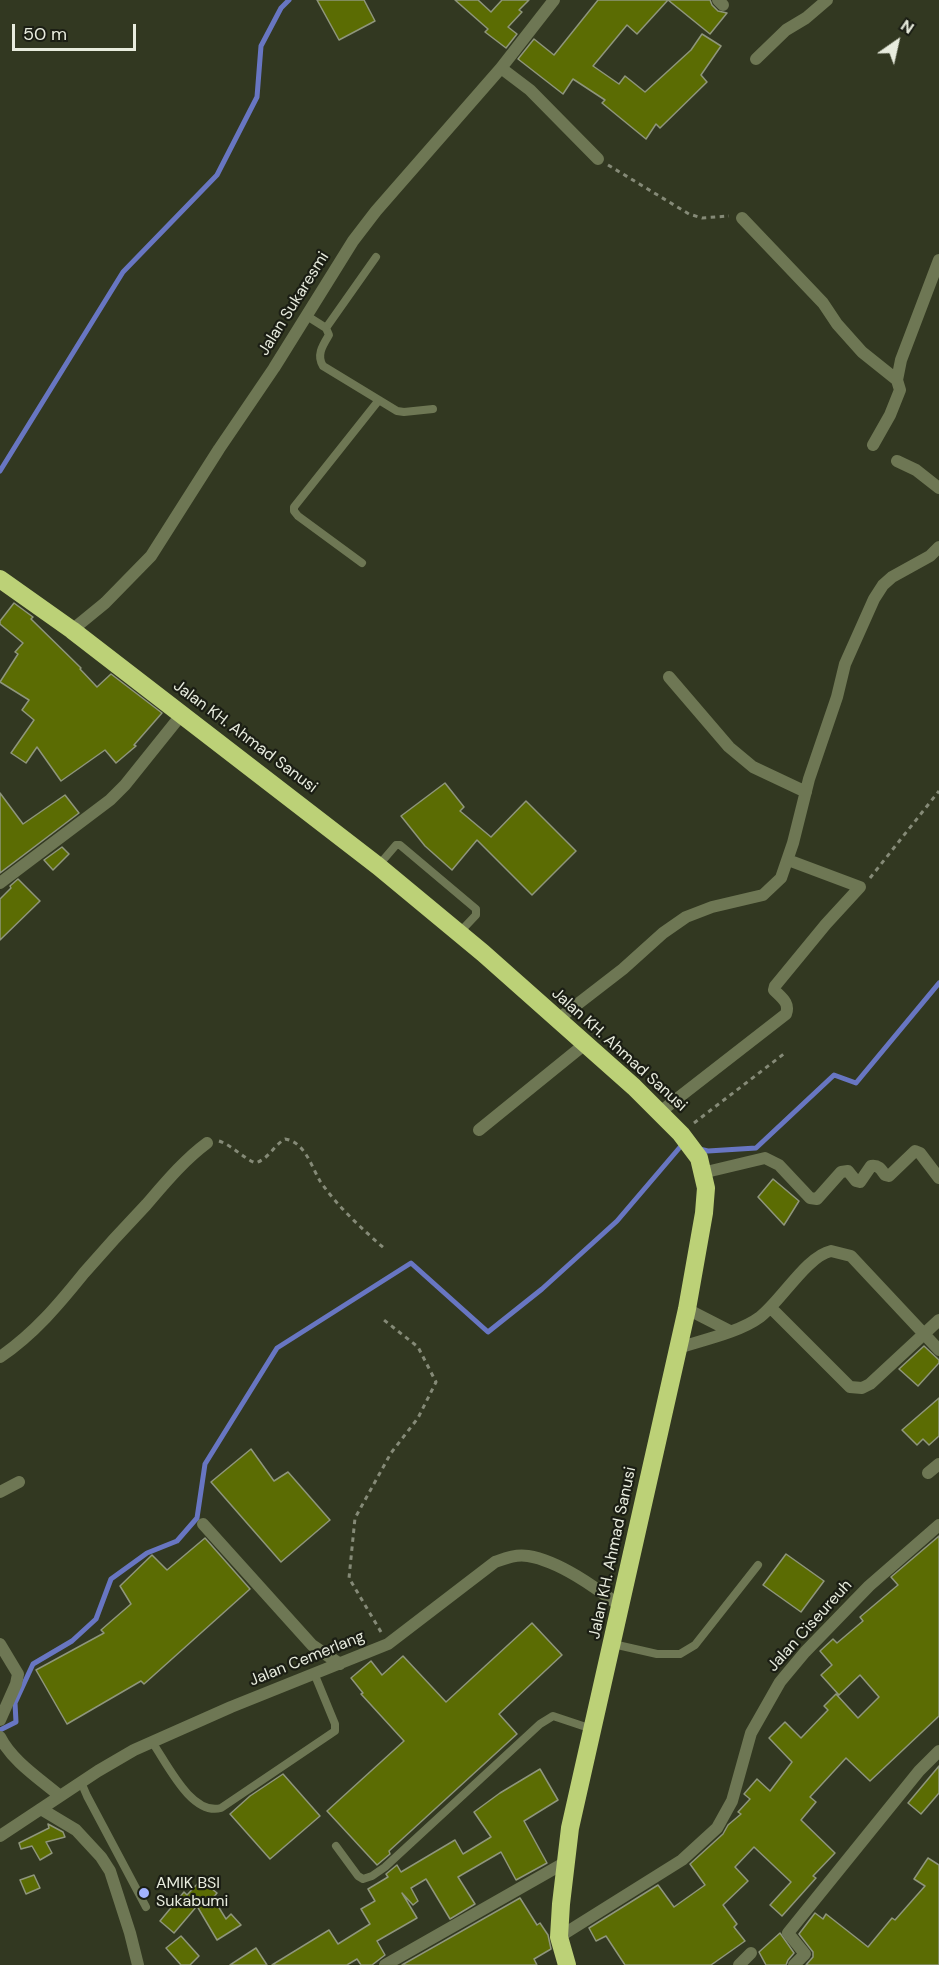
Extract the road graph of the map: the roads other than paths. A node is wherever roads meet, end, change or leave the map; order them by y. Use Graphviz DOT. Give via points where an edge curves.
graph roads {
  1 [pos="554,0"];
  2 [pos="827,0"];
  3 [pos="756,59"];
  4 [pos="501,68"];
  5 [pos="598,159"];
  6 [pos="742,218"];
  7 [pos="376,256"];
  8 [pos="939,260"];
  9 [pos="307,316"];
  10 [pos="326,328"];
  11 [pos="897,380"];
  12 [pos="379,400"];
  13 [pos="433,409"];
  14 [pos="873,445"];
  15 [pos="897,461"];
  16 [pos="939,488"];
  17 [pos="939,547"];
  18 [pos="362,563"];
  19 [pos="0,579"];
  20 [pos="72,630"];
  21 [pos="669,677"];
  22 [pos="182,714"];
  23 [pos="806,792"];
  24 [pos="788,860"];
  25 [pos="378,866"];
  26 [pos="0,883"];
  27 [pos="459,933"];
  28 [pos="557,1020"];
  29 [pos="585,1044"];
  30 [pos="660,1113"];
  31 [pos="479,1130"];
  32 [pos="207,1143"];
  33 [pos="700,1165"];
  34 [pos="939,1178"];
  35 [pos="771,1308"];
  36 [pos="687,1309"];
  37 [pos="939,1320"];
  38 [pos="730,1331"];
  39 [pos="924,1332"];
  40 [pos="678,1348"];
  41 [pos="939,1350"];
  42 [pos="0,1357"];
  43 [pos="939,1464"];
  44 [pos="928,1473"];
  45 [pos="19,1482"];
  46 [pos="0,1492"];
  47 [pos="203,1524"];
  48 [pos="939,1525"];
  49 [pos="758,1565"];
  50 [pos="620,1606"];
  51 [pos="0,1644"];
  52 [pos="613,1644"];
  53 [pos="340,1664"];
  54 [pos="314,1673"];
  55 [pos="0,1720"];
  56 [pos="592,1729"];
  57 [pos="0,1737"];
  58 [pos="152,1742"];
  59 [pos="939,1751"];
  60 [pos="81,1782"];
  61 [pos="60,1796"];
  62 [pos="41,1809"];
  63 [pos="0,1836"];
  64 [pos="336,1846"];
  65 [pos="566,1862"];
  66 [pos="146,1907"];
  67 [pos="559,1937"];
  68 [pos="751,1953"];
  69 [pos="138,1965"];
  70 [pos="385,1965"];
  71 [pos="567,1965"];
  72 [pos="739,1965"];
  73 [pos="794,1965"];
  1 -- 4 [label="street, Jalan Sukaresmi"];
  2 -- 3 [label="street" via="786,30"];
  4 -- 5 [label="street" via="530,90"];
  4 -- 9 [label="street, Jalan Sukaresmi" via="358,234"];
  6 -- 11 [label="street" via="862,352"];
  7 -- 10 [label="lane"];
  8 -- 11 [label="street"];
  9 -- 10 [label="lane"];
  9 -- 20 [label="street, Jalan Sukaresmi" via="151,556"];
  10 -- 12 [label="lane" via="329,334 319,360 323,366"];
  11 -- 14 [label="street" via="900,390"];
  12 -- 13 [label="lane" via="401,412"];
  12 -- 18 [label="lane" via="294,507 298,516"];
  15 -- 16 [label="street"];
  17 -- 23 [label="street" via="892,577 877,592 845,664"];
  19 -- 20 [label="highway, Jalan KH. Ahmad Sanusi"];
  20 -- 22 [label="highway, Jalan KH. Ahmad Sanusi"];
  21 -- 23 [label="street" via="729,747 753,767"];
  22 -- 25 [label="highway, Jalan KH. Ahmad Sanusi"];
  22 -- 26 [label="street" via="110,800"];
  23 -- 24 [label="street"];
  24 -- 28 [label="street" via="781,878 763,895 686,917"];
  24 -- 30 [label="street" via="860,887 775,986 774,990 786,1002 786,1014"];
  25 -- 27 [label="highway, Jalan KH. Ahmad Sanusi"];
  25 -- 27 [label="lane" via="396,845 400,846 476,909 476,915"];
  27 -- 28 [label="highway, Jalan KH. Ahmad Sanusi"];
  28 -- 29 [label="highway, Jalan KH. Ahmad Sanusi"];
  29 -- 30 [label="highway, Jalan KH. Ahmad Sanusi"];
  29 -- 31 [label="street"];
  30 -- 33 [label="highway, Jalan KH. Ahmad Sanusi" via="681,1134"];
  32 -- 42 [label="street" via="158,1191 49,1316"];
  33 -- 34 [label="street" via="765,1158 779,1165 810,1198 817,1199 841,1172 848,1171 860,1182 875,1165 888,1176 915,1151"];
  33 -- 36 [label="highway, Jalan KH. Ahmad Sanusi" via="705,1188 704,1213"];
  35 -- 38 [label="street" via="758,1319"];
  35 -- 39 [label="street" via="850,1387 870,1384"];
  35 -- 39 [label="street" via="818,1257 837,1251 851,1256"];
  36 -- 38 [label="street"];
  36 -- 40 [label="highway, Jalan KH. Ahmad Sanusi"];
  37 -- 39 [label="street"];
  38 -- 40 [label="street"];
  39 -- 41 [label="street"];
  40 -- 50 [label="highway, Jalan KH. Ahmad Sanusi"];
  43 -- 44 [label="street"];
  45 -- 46 [label="street"];
  47 -- 53 [label="street" via="312,1645"];
  48 -- 67 [label="street, Jalan Ciseureuh" via="869,1586 780,1682 751,1733 732,1801 717,1828 682,1860"];
  49 -- 52 [label="lane" via="695,1645 680,1654 657,1654"];
  50 -- 52 [label="highway, Jalan KH. Ahmad Sanusi"];
  50 -- 53 [label="street, Jalan Cemerlang" via="548,1562 510,1556 495,1562 388,1644"];
  51 -- 55 [label="street" via="18,1674"];
  52 -- 56 [label="highway, Jalan KH. Ahmad Sanusi"];
  53 -- 54 [label="street, Jalan Cemerlang"];
  54 -- 58 [label="street, Jalan Cemerlang"];
  54 -- 58 [label="lane" via="335,1731 221,1808 205,1808 191,1799"];
  56 -- 64 [label="lane" via="553,1716 540,1724 372,1876 358,1876"];
  56 -- 65 [label="highway, Jalan KH. Ahmad Sanusi"];
  57 -- 61 [label="street" via="18,1759"];
  58 -- 60 [label="street, Jalan Cemerlang"];
  59 -- 73 [label="street" via="788,1933 805,1954"];
  60 -- 61 [label="street, Jalan Cemerlang"];
  60 -- 66 [label="lane"];
  61 -- 62 [label="street, Jalan Cemerlang"];
  62 -- 63 [label="street, Jalan Cemerlang"];
  62 -- 69 [label="street" via="76,1830 110,1871"];
  65 -- 67 [label="highway, Jalan KH. Ahmad Sanusi"];
  65 -- 70 [label="street"];
  67 -- 71 [label="highway, Jalan KH. Ahmad Sanusi"];
  68 -- 72 [label="street"];
}
